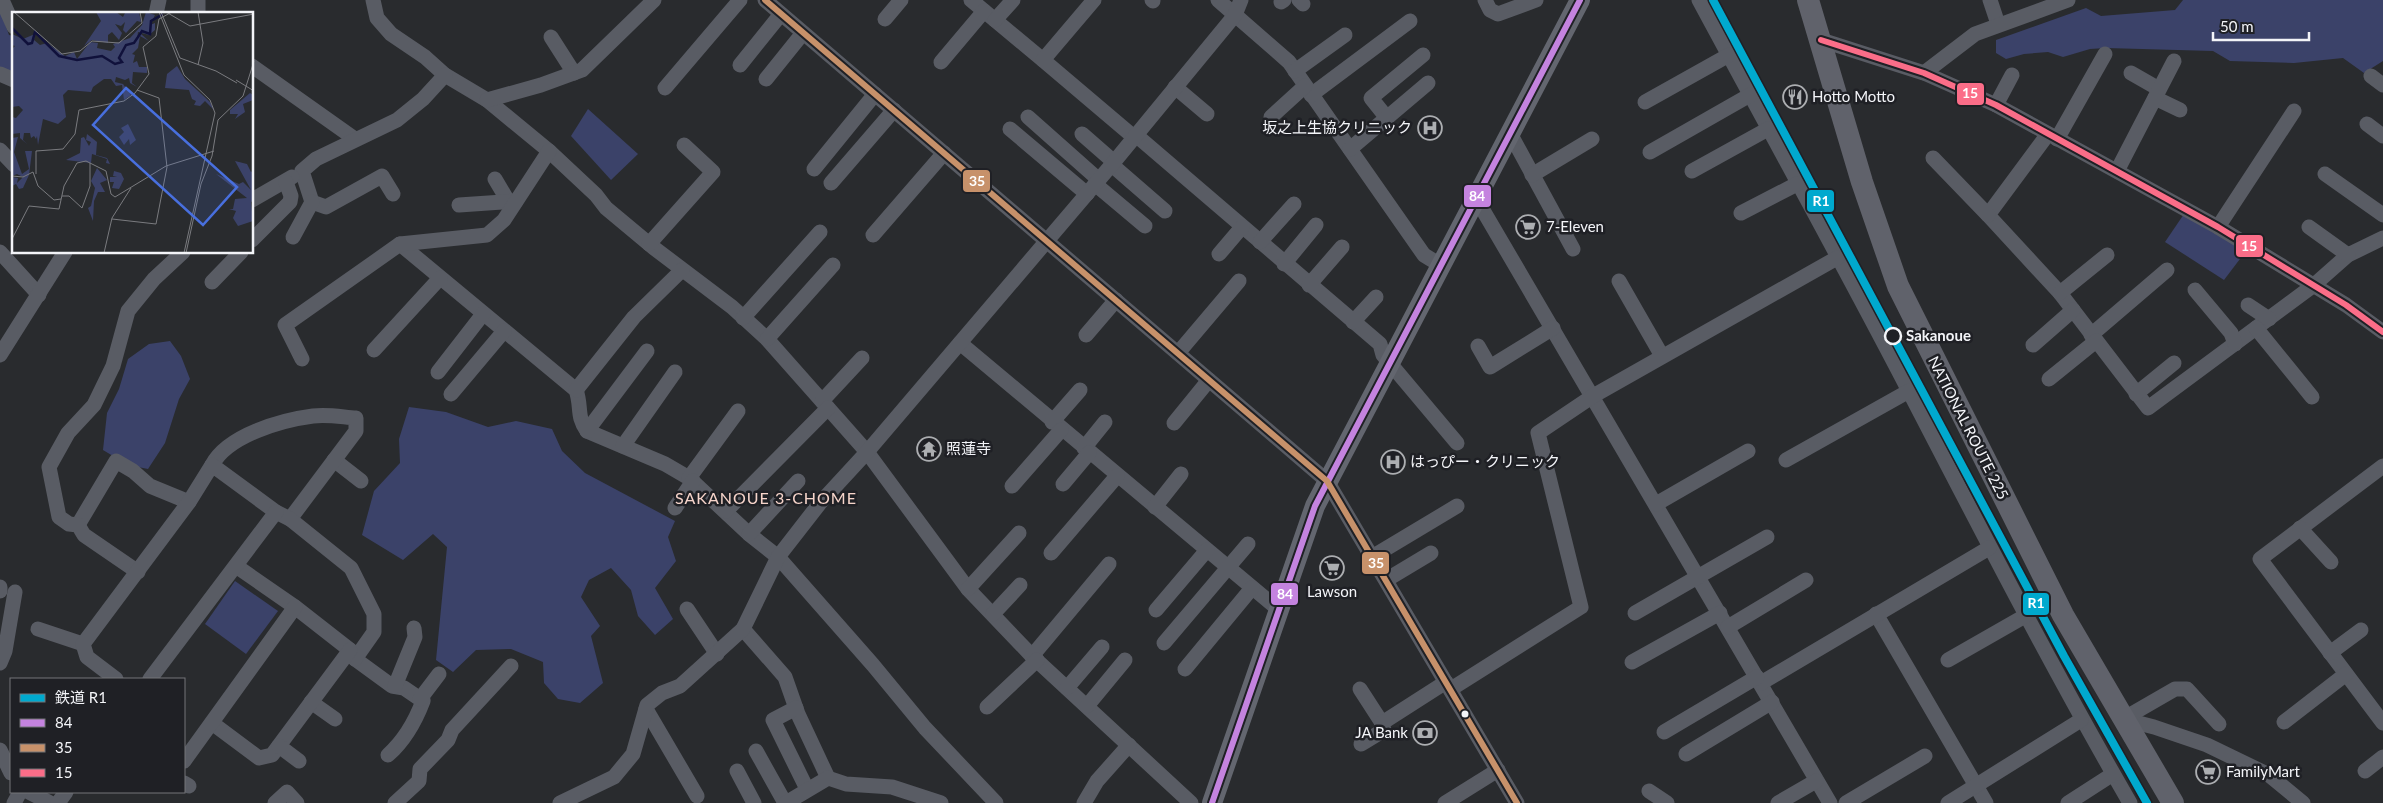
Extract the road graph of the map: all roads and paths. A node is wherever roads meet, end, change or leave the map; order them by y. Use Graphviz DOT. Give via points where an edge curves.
graph roads {
  1 [pos="2,0"];
  2 [pos="372,0"];
  3 [pos="654,0"];
  4 [pos="740,0"];
  5 [pos="765,0"];
  6 [pos="901,0"];
  7 [pos="971,0"];
  8 [pos="1013,0"];
  9 [pos="1094,0"];
  10 [pos="1218,0"];
  11 [pos="1241,0"];
  12 [pos="1485,0"];
  13 [pos="1536,0"];
  14 [pos="1580,0"];
  15 [pos="1699,0"];
  16 [pos="1808,0"];
  17 [pos="1990,0"];
  18 [pos="2068,0"];
  19 [pos="636,6"];
  20 [pos="782,14"];
  21 [pos="990,15"];
  22 [pos="1235,16"];
  23 [pos="885,19"];
  24 [pos="1410,21"];
  25 [pos="12,22"];
  26 [pos="1998,24"];
  27 [pos="803,33"];
  28 [pos="1345,35"];
  29 [pos="551,37"];
  30 [pos="1821,40"];
  31 [pos="2105,54"];
  32 [pos="1423,55"];
  33 [pos="1728,55"];
  34 [pos="1043,60"];
  35 [pos="2174,61"];
  36 [pos="941,62"];
  37 [pos="740,65"];
  38 [pos="254,67"];
  39 [pos="1295,71"];
  40 [pos="1924,72"];
  41 [pos="574,73"];
  42 [pos="2131,73"];
  43 [pos="0,74"];
  44 [pos="445,75"];
  45 [pos="2012,75"];
  46 [pos="12,79"];
  47 [pos="766,79"];
  48 [pos="1428,83"];
  49 [pos="1176,87"];
  50 [pos="665,88"];
  51 [pos="1308,90"];
  52 [pos="2157,93"];
  53 [pos="875,94"];
  54 [pos="1750,95"];
  55 [pos="488,100"];
  56 [pos="1645,102"];
  57 [pos="1996,105"];
  58 [pos="894,110"];
  59 [pos="2180,110"];
  60 [pos="2294,111"];
  61 [pos="1207,114"];
  62 [pos="1028,117"];
  63 [pos="1271,117"];
  64 [pos="1387,118"];
  65 [pos="2367,124"];
  66 [pos="1768,129"];
  67 [pos="1010,130"];
  68 [pos="1082,134"];
  69 [pos="1511,135"];
  70 [pos="2052,136"];
  71 [pos="2383,136"];
  72 [pos="1136,137"];
  73 [pos="355,139"];
  74 [pos="1592,139"];
  75 [pos="684,145"];
  76 [pos="1350,149"];
  77 [pos="0,150"];
  78 [pos="549,150"];
  79 [pos="1650,152"];
  80 [pos="944,153"];
  81 [pos="1933,158"];
  82 [pos="12,163"];
  83 [pos="1113,164"];
  84 [pos="814,169"];
  85 [pos="302,171"];
  86 [pos="1692,171"];
  87 [pos="2117,171"];
  88 [pos="1532,174"];
  89 [pos="2325,174"];
  90 [pos="495,179"];
  91 [pos="286,182"];
  92 [pos="831,183"];
  93 [pos="1797,184"];
  94 [pos="1094,186"];
  95 [pos="255,194"];
  96 [pos="393,194"];
  97 [pos="1477,200"];
  98 [pos="512,201"];
  99 [pos="312,202"];
  100 [pos="1294,204"];
  101 [pos="459,205"];
  102 [pos="1165,211"];
  103 [pos="1741,213"];
  104 [pos="1988,215"];
  105 [pos="2383,216"];
  106 [pos="1316,225"];
  107 [pos="1144,226"];
  108 [pos="1242,226"];
  109 [pos="2218,227"];
  110 [pos="2309,227"];
  111 [pos="820,232"];
  112 [pos="873,235"];
  113 [pos="293,237"];
  114 [pos="254,238"];
  115 [pos="2383,238"];
  116 [pos="1047,241"];
  117 [pos="1260,242"];
  118 [pos="400,244"];
  119 [pos="649,244"];
  120 [pos="1342,247"];
  121 [pos="1573,250"];
  122 [pos="0,252"];
  123 [pos="65,254"];
  124 [pos="181,254"];
  125 [pos="239,254"];
  126 [pos="1218,254"];
  127 [pos="2108,255"];
  128 [pos="2348,255"];
  129 [pos="1837,258"];
  130 [pos="1284,264"];
  131 [pos="833,265"];
  132 [pos="1442,266"];
  133 [pos="682,270"];
  134 [pos="2167,270"];
  135 [pos="440,278"];
  136 [pos="1239,281"];
  137 [pos="1620,281"];
  138 [pos="212,282"];
  139 [pos="1309,285"];
  140 [pos="2314,285"];
  141 [pos="2195,290"];
  142 [pos="2060,294"];
  143 [pos="39,295"];
  144 [pos="1376,297"];
  145 [pos="1116,300"];
  146 [pos="2248,305"];
  147 [pos="2073,310"];
  148 [pos="483,314"];
  149 [pos="743,318"];
  150 [pos="2269,319"];
  151 [pos="1353,322"];
  152 [pos="1553,328"];
  153 [pos="2256,328"];
  154 [pos="504,331"];
  155 [pos="2383,332"];
  156 [pos="1086,335"];
  157 [pos="2093,338"];
  158 [pos="767,339"];
  159 [pos="960,343"];
  160 [pos="2234,344"];
  161 [pos="2033,345"];
  162 [pos="1478,346"];
  163 [pos="374,350"];
  164 [pos="647,351"];
  165 [pos="1178,353"];
  166 [pos="0,354"];
  167 [pos="1662,356"];
  168 [pos="862,358"];
  169 [pos="302,359"];
  170 [pos="1390,362"];
  171 [pos="2174,363"];
  172 [pos="438,372"];
  173 [pos="675,372"];
  174 [pos="2049,378"];
  175 [pos="1209,380"];
  176 [pos="576,390"];
  177 [pos="1080,390"];
  178 [pos="1909,390"];
  179 [pos="451,394"];
  180 [pos="2136,394"];
  181 [pos="1593,396"];
  182 [pos="2312,397"];
  183 [pos="825,405"];
  184 [pos="738,411"];
  185 [pos="1105,422"];
  186 [pos="1174,423"];
  187 [pos="1057,426"];
  188 [pos="587,431"];
  189 [pos="1457,443"];
  190 [pos="623,446"];
  191 [pos="1086,451"];
  192 [pos="1748,451"];
  193 [pos="867,452"];
  194 [pos="334,460"];
  195 [pos="1786,460"];
  196 [pos="212,465"];
  197 [pos="2383,466"];
  198 [pos="1181,474"];
  199 [pos="1117,476"];
  200 [pos="691,479"];
  201 [pos="361,481"];
  202 [pos="798,481"];
  203 [pos="1327,481"];
  204 [pos="1063,484"];
  205 [pos="1012,486"];
  206 [pos="189,502"];
  207 [pos="1656,504"];
  208 [pos="1458,506"];
  209 [pos="1154,507"];
  210 [pos="675,508"];
  211 [pos="726,511"];
  212 [pos="276,512"];
  213 [pos="290,519"];
  214 [pos="78,525"];
  215 [pos="2300,528"];
  216 [pos="1019,533"];
  217 [pos="749,534"];
  218 [pos="1767,537"];
  219 [pos="1248,544"];
  220 [pos="1989,548"];
  221 [pos="1207,550"];
  222 [pos="1051,553"];
  223 [pos="1431,553"];
  224 [pos="778,557"];
  225 [pos="1372,557"];
  226 [pos="2331,562"];
  227 [pos="1109,564"];
  228 [pos="236,566"];
  229 [pos="1228,568"];
  230 [pos="138,572"];
  231 [pos="1698,577"];
  232 [pos="1386,580"];
  233 [pos="1806,580"];
  234 [pos="1020,585"];
  235 [pos="0,587"];
  236 [pos="1252,588"];
  237 [pos="968,589"];
  238 [pos="7,591"];
  239 [pos="295,607"];
  240 [pos="687,609"];
  241 [pos="1278,609"];
  242 [pos="1156,610"];
  243 [pos="1635,612"];
  244 [pos="1720,612"];
  245 [pos="993,614"];
  246 [pos="1876,614"];
  247 [pos="2025,616"];
  248 [pos="1728,627"];
  249 [pos="414,628"];
  250 [pos="38,629"];
  251 [pos="743,629"];
  252 [pos="2361,630"];
  253 [pos="1164,643"];
  254 [pos="83,644"];
  255 [pos="1102,647"];
  256 [pos="2330,653"];
  257 [pos="352,654"];
  258 [pos="717,654"];
  259 [pos="1034,658"];
  260 [pos="1125,660"];
  261 [pos="1948,660"];
  262 [pos="1632,662"];
  263 [pos="0,663"];
  264 [pos="511,666"];
  265 [pos="1185,669"];
  266 [pos="439,674"];
  267 [pos="2346,674"];
  268 [pos="115,678"];
  269 [pos="151,678"];
  270 [pos="1759,680"];
  271 [pos="1448,685"];
  272 [pos="394,686"];
  273 [pos="1067,688"];
  274 [pos="1360,688"];
  275 [pos="420,698"];
  276 [pos="312,702"];
  277 [pos="1772,702"];
  278 [pos="1087,706"];
  279 [pos="987,707"];
  280 [pos="796,708"];
  281 [pos="646,710"];
  282 [pos="335,720"];
  283 [pos="2081,720"];
  284 [pos="2123,720"];
  285 [pos="2284,722"];
  286 [pos="212,723"];
  287 [pos="1382,723"];
  288 [pos="2383,723"];
  289 [pos="2219,724"];
  290 [pos="1664,732"];
  291 [pos="1361,744"];
  292 [pos="1129,745"];
  293 [pos="279,746"];
  294 [pos="0,750"];
  295 [pos="756,751"];
  296 [pos="1686,754"];
  297 [pos="388,755"];
  298 [pos="1925,756"];
  299 [pos="2383,757"];
  300 [pos="185,760"];
  301 [pos="299,761"];
  302 [pos="1498,770"];
  303 [pos="10,771"];
  304 [pos="737,771"];
  305 [pos="2365,771"];
  306 [pos="2113,774"];
  307 [pos="828,778"];
  308 [pos="1816,780"];
  309 [pos="1976,786"];
  310 [pos="1648,791"];
  311 [pos="31,793"];
  312 [pos="807,795"];
  313 [pos="697,796"];
  314 [pos="50,803"];
  315 [pos="275,803"];
  316 [pos="297,803"];
  317 [pos="395,803"];
  318 [pos="560,803"];
  319 [pos="754,803"];
  320 [pos="786,803"];
  321 [pos="941,803"];
  322 [pos="996,803"];
  323 [pos="1084,803"];
  324 [pos="1191,803"];
  325 [pos="1212,803"];
  326 [pos="1445,803"];
  327 [pos="1517,803"];
  328 [pos="1667,803"];
  329 [pos="1778,803"];
  330 [pos="1830,803"];
  331 [pos="1846,803"];
  332 [pos="1948,803"];
  333 [pos="1986,803"];
  334 [pos="2068,803"];
  335 [pos="2130,803"];
  336 [pos="2172,803"];
  337 [pos="2302,803"];
  1 -- 25 [label="street"];
  2 -- 44 [label="street" via="383,27"];
  3 -- 19 [label="street"];
  4 -- 50 [label="street" via="689,52"];
  5 -- 20 [label="street"];
  6 -- 23 [label="street"];
  7 -- 21 [label="street"];
  8 -- 21 [label="street"];
  9 -- 34 [label="street"];
  10 -- 22 [label="street"];
  11 -- 22 [label="street"];
  12 -- 13 [label="street" via="1490,10 1498,14"];
  14 -- 69 [label="main road"];
  15 -- 33 [label="street"];
  16 -- 30 [label="highway, NATIONAL ROUTE 225"];
  17 -- 26 [label="street"];
  18 -- 26 [label="street"];
  19 -- 41 [label="street" via="582,70"];
  20 -- 27 [label="street"];
  20 -- 37 [label="street"];
  21 -- 34 [label="street"];
  21 -- 36 [label="street"];
  22 -- 39 [label="street"];
  22 -- 49 [label="street"];
  24 -- 51 [label="street"];
  26 -- 40 [label="street" via="1975,34"];
  27 -- 47 [label="street"];
  27 -- 53 [label="street"];
  28 -- 39 [label="street"];
  29 -- 41 [label="street"];
  30 -- 40 [label="street"];
  30 -- 284 [label="highway, NATIONAL ROUTE 225" via="1862,182 1898,286 2063,615"];
  31 -- 70 [label="street"];
  32 -- 64 [label="street" via="1371,98"];
  33 -- 54 [label="street"];
  33 -- 56 [label="street"];
  34 -- 72 [label="street"];
  35 -- 52 [label="street"];
  38 -- 73 [label="street"];
  39 -- 51 [label="street"];
  40 -- 57 [label="street"];
  41 -- 55 [label="street"];
  42 -- 52 [label="street"];
  43 -- 46 [label="street"];
  44 -- 55 [label="street"];
  44 -- 73 [label="street" via="423,100 397,120"];
  45 -- 57 [label="street"];
  48 -- 64 [label="street"];
  49 -- 61 [label="street"];
  49 -- 72 [label="street"];
  51 -- 63 [label="street"];
  51 -- 76 [label="street"];
  52 -- 59 [label="street"];
  52 -- 87 [label="street"];
  53 -- 58 [label="street"];
  53 -- 84 [label="street"];
  54 -- 66 [label="street"];
  54 -- 79 [label="street"];
  55 -- 78 [label="street"];
  57 -- 70 [label="street"];
  58 -- 80 [label="street"];
  58 -- 92 [label="street"];
  60 -- 109 [label="street"];
  62 -- 94 [label="street"];
  64 -- 76 [label="street"];
  65 -- 71 [label="street"];
  66 -- 86 [label="street"];
  66 -- 93 [label="street"];
  67 -- 94 [label="street"];
  68 -- 83 [label="street"];
  69 -- 88 [label="street"];
  69 -- 97 [label="main road"];
  70 -- 87 [label="street"];
  70 -- 104 [label="street"];
  72 -- 83 [label="street"];
  72 -- 108 [label="street"];
  73 -- 85 [label="street" via="316,159"];
  74 -- 88 [label="street"];
  75 -- 119 [label="street" via="714,172"];
  76 -- 132 [label="street" via="1424,256"];
  77 -- 82 [label="street"];
  78 -- 98 [label="street"];
  78 -- 119 [label="street" via="606,208"];
  80 -- 112 [label="street"];
  80 -- 116 [label="street"];
  81 -- 104 [label="street"];
  83 -- 94 [label="street"];
  83 -- 102 [label="street"];
  85 -- 91 [label="street"];
  85 -- 99 [label="street"];
  87 -- 109 [label="street"];
  88 -- 121 [label="street"];
  89 -- 105 [label="street"];
  90 -- 98 [label="street"];
  91 -- 95 [label="street"];
  91 -- 114 [label="street" via="290,202"];
  93 -- 103 [label="street"];
  93 -- 129 [label="street"];
  94 -- 107 [label="street"];
  94 -- 116 [label="street"];
  96 -- 99 [label="street" via="382,176 326,207"];
  97 -- 132 [label="main road"];
  97 -- 152 [label="street"];
  98 -- 101 [label="street"];
  98 -- 118 [label="street" via="504,220 487,235"];
  99 -- 113 [label="street"];
  100 -- 117 [label="street"];
  104 -- 142 [label="street"];
  106 -- 130 [label="street"];
  108 -- 117 [label="street"];
  108 -- 126 [label="street"];
  109 -- 140 [label="street"];
  110 -- 128 [label="street"];
  111 -- 149 [label="street"];
  115 -- 128 [label="street"];
  116 -- 145 [label="street"];
  116 -- 159 [label="street"];
  117 -- 130 [label="street"];
  118 -- 135 [label="street"];
  118 -- 169 [label="street" via="285,325"];
  119 -- 133 [label="street"];
  120 -- 139 [label="street"];
  122 -- 143 [label="street"];
  123 -- 143 [label="street"];
  124 -- 214 [label="street" via="154,279 128,311 113,366 94,405 68,432 50,467 59,517 69,524"];
  125 -- 138 [label="street"];
  127 -- 142 [label="street"];
  128 -- 140 [label="street"];
  129 -- 167 [label="street"];
  129 -- 178 [label="street"];
  130 -- 139 [label="street"];
  131 -- 158 [label="street"];
  132 -- 170 [label="main road"];
  133 -- 149 [label="street"];
  133 -- 176 [label="street" via="634,317"];
  134 -- 157 [label="street"];
  135 -- 148 [label="street"];
  135 -- 163 [label="street"];
  136 -- 165 [label="street"];
  137 -- 167 [label="street"];
  139 -- 151 [label="street"];
  140 -- 150 [label="street"];
  140 -- 155 [label="street"];
  141 -- 160 [label="street" via="2232,334"];
  142 -- 147 [label="street"];
  143 -- 166 [label="street"];
  144 -- 151 [label="street"];
  145 -- 156 [label="street"];
  145 -- 165 [label="street"];
  146 -- 150 [label="street"];
  147 -- 157 [label="street"];
  147 -- 161 [label="street"];
  148 -- 154 [label="street"];
  148 -- 172 [label="street"];
  149 -- 158 [label="street"];
  150 -- 153 [label="street"];
  151 -- 170 [label="street" via="1380,344 1383,355"];
  152 -- 162 [label="street" via="1490,367"];
  152 -- 181 [label="street"];
  153 -- 160 [label="street"];
  153 -- 182 [label="street"];
  154 -- 176 [label="street"];
  154 -- 179 [label="street"];
  157 -- 174 [label="street"];
  157 -- 180 [label="street"];
  158 -- 183 [label="street"];
  159 -- 187 [label="street"];
  159 -- 193 [label="street"];
  160 -- 180 [label="street" via="2148,408"];
  164 -- 188 [label="street" via="626,369"];
  165 -- 175 [label="street"];
  167 -- 181 [label="street"];
  168 -- 183 [label="street"];
  170 -- 189 [label="street"];
  170 -- 203 [label="main road"];
  171 -- 180 [label="street"];
  173 -- 190 [label="street"];
  175 -- 186 [label="street"];
  175 -- 203 [label="street"];
  176 -- 188 [label="street" via="580,401 579,421"];
  177 -- 187 [label="street"];
  178 -- 195 [label="street"];
  178 -- 220 [label="street"];
  181 -- 207 [label="street"];
  181 -- 271 [label="street" via="1538,433 1581,607"];
  183 -- 193 [label="street"];
  183 -- 211 [label="street"];
  184 -- 200 [label="street"];
  185 -- 191 [label="street"];
  187 -- 191 [label="street"];
  187 -- 205 [label="street"];
  188 -- 190 [label="street"];
  190 -- 200 [label="street"];
  191 -- 199 [label="street"];
  191 -- 204 [label="street"];
  192 -- 207 [label="street"];
  193 -- 224 [label="street" via="820,503"];
  193 -- 237 [label="street"];
  194 -- 196 [label="street" via="356,431 356,418 314,416 264,427 218,453"];
  194 -- 201 [label="street"];
  194 -- 213 [label="street"];
  196 -- 206 [label="street"];
  196 -- 212 [label="street"];
  197 -- 215 [label="street"];
  198 -- 209 [label="street"];
  199 -- 209 [label="street"];
  199 -- 222 [label="street"];
  200 -- 210 [label="street"];
  200 -- 211 [label="street"];
  202 -- 217 [label="street"];
  203 -- 225 [label="street"];
  203 -- 241 [label="main road"];
  206 -- 214 [label="street" via="150,486 134,471 116,461"];
  206 -- 230 [label="street"];
  207 -- 231 [label="street"];
  208 -- 225 [label="street"];
  209 -- 221 [label="street"];
  211 -- 217 [label="street"];
  212 -- 213 [label="street"];
  212 -- 228 [label="street"];
  213 -- 257 [label="street" via="351,568 374,614 374,632"];
  214 -- 230 [label="street" via="84,535"];
  215 -- 226 [label="street"];
  215 -- 256 [label="street" via="2260,559"];
  216 -- 237 [label="street"];
  217 -- 224 [label="street"];
  218 -- 231 [label="street"];
  219 -- 229 [label="street"];
  220 -- 246 [label="street"];
  220 -- 247 [label="street"];
  221 -- 229 [label="street"];
  221 -- 242 [label="street"];
  223 -- 232 [label="street"];
  224 -- 251 [label="street"];
  224 -- 322 [label="street" via="925,728"];
  225 -- 232 [label="street"];
  227 -- 259 [label="street"];
  228 -- 239 [label="street"];
  228 -- 269 [label="street"];
  229 -- 236 [label="street"];
  229 -- 253 [label="street"];
  230 -- 254 [label="street"];
  231 -- 243 [label="street"];
  231 -- 244 [label="street"];
  232 -- 271 [label="street"];
  233 -- 248 [label="street"];
  234 -- 245 [label="street"];
  235 -- 238 [label="street"];
  236 -- 241 [label="street"];
  236 -- 265 [label="street"];
  237 -- 245 [label="street"];
  238 -- 263 [label="street" via="5,651"];
  239 -- 257 [label="street"];
  239 -- 286 [label="street"];
  240 -- 258 [label="street"];
  241 -- 325 [label="main road"];
  244 -- 248 [label="street"];
  244 -- 262 [label="street"];
  245 -- 259 [label="street"];
  246 -- 270 [label="street"];
  246 -- 309 [label="street"];
  247 -- 261 [label="street"];
  247 -- 283 [label="street"];
  248 -- 270 [label="street"];
  249 -- 272 [label="street" via="414,637"];
  250 -- 254 [label="street"];
  251 -- 258 [label="street"];
  251 -- 280 [label="street" via="785,677"];
  252 -- 256 [label="street"];
  254 -- 268 [label="street" via="87,657"];
  255 -- 273 [label="street"];
  256 -- 267 [label="street"];
  257 -- 272 [label="street"];
  257 -- 276 [label="street"];
  258 -- 281 [label="street" via="680,686 662,693 647,705"];
  259 -- 273 [label="street"];
  259 -- 279 [label="street"];
  260 -- 278 [label="street"];
  264 -- 317 [label="street" via="420,769 419,781"];
  266 -- 275 [label="street"];
  267 -- 285 [label="street"];
  267 -- 288 [label="street"];
  270 -- 277 [label="street"];
  270 -- 290 [label="street"];
  271 -- 287 [label="street"];
  271 -- 302 [label="street"];
  272 -- 275 [label="street"];
  273 -- 278 [label="street"];
  274 -- 287 [label="street"];
  275 -- 297 [label="street" via="423,700 416,719"];
  276 -- 282 [label="street"];
  276 -- 293 [label="street"];
  277 -- 296 [label="street"];
  277 -- 308 [label="street"];
  278 -- 292 [label="street"];
  280 -- 307 [label="street"];
  280 -- 312 [label="street" via="773,720"];
  281 -- 313 [label="street"];
  281 -- 318 [label="street" via="633,754 614,777"];
  283 -- 306 [label="street"];
  283 -- 309 [label="street"];
  284 -- 289 [label="street" via="2175,688 2187,689"];
  284 -- 336 [label="highway, NATIONAL ROUTE 225"];
  284 -- 337 [label="street" via="2207,745 2269,775"];
  286 -- 293 [label="street" via="259,758 272,755"];
  286 -- 300 [label="street"];
  287 -- 291 [label="street" via="1384,730"];
  292 -- 323 [label="street" via="1097,781"];
  292 -- 324 [label="street"];
  293 -- 301 [label="street"];
  294 -- 303 [label="street"];
  295 -- 320 [label="street"];
  298 -- 331 [label="street"];
  299 -- 305 [label="street"];
  302 -- 326 [label="street"];
  302 -- 327 [label="street"];
  304 -- 319 [label="street"];
  306 -- 334 [label="street"];
  306 -- 335 [label="street"];
  307 -- 312 [label="street"];
  307 -- 321 [label="street" via="846,784 892,787"];
  308 -- 329 [label="street"];
  308 -- 330 [label="street"];
  309 -- 332 [label="street"];
  309 -- 333 [label="street"];
  310 -- 328 [label="street"];
  311 -- 314 [label="street"];
  312 -- 320 [label="street"];
  315 -- 316 [label="street" via="287,792"];
}
